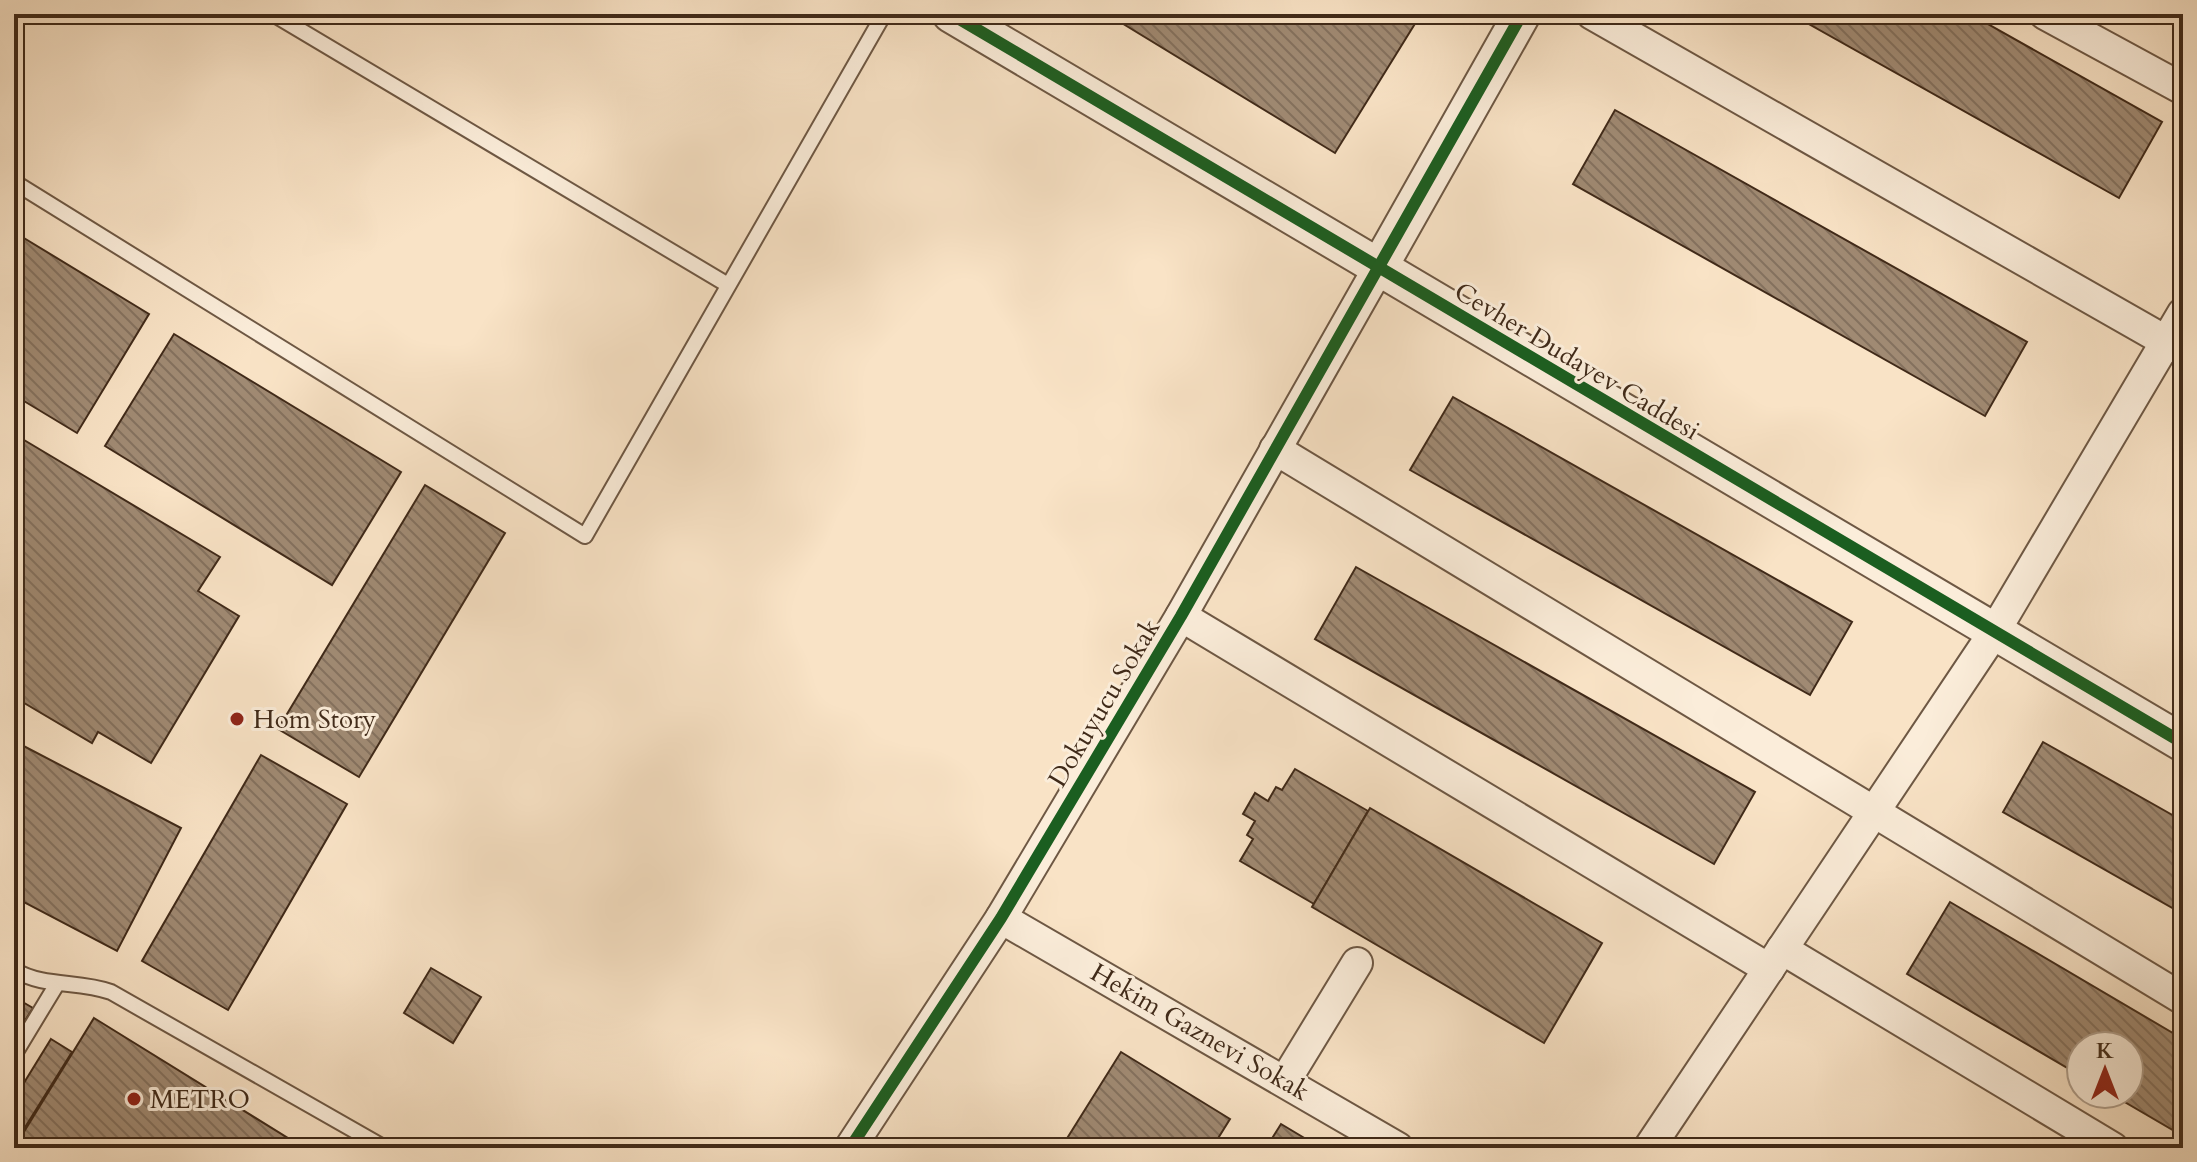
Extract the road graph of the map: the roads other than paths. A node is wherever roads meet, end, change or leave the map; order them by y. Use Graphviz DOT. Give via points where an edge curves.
graph roads {
  1 [pos="273,14"];
  2 [pos="884,14"];
  3 [pos="1522,14"];
  4 [pos="1592,14"];
  5 [pos="2045,14"];
  6 [pos="964,17"];
  7 [pos="2183,89"];
  8 [pos="14,182"];
  9 [pos="1378,269"];
  10 [pos="728,285"];
  11 [pos="2183,313"];
  12 [pos="2175,347"];
  13 [pos="1275,449"];
  14 [pos="1181,616"];
  15 [pos="1993,634"];
  16 [pos="2183,743"];
  17 [pos="1873,814"];
  18 [pos="1001,918"];
  19 [pos="1776,959"];
  20 [pos="1357,963"];
  21 [pos="14,970"];
  22 [pos="57,984"];
  23 [pos="2183,999"];
  24 [pos="14,1055"];
  25 [pos="1285,1081"];
  26 [pos="385,1148"];
  27 [pos="850,1148"];
  28 [pos="1398,1148"];
  29 [pos="1649,1148"];
  30 [pos="2113,1148"];
  1 -- 10 [label="lane"];
  2 -- 10 [label="lane"];
  3 -- 9 [label="street"];
  4 -- 12 [label="street"];
  5 -- 7 [label="street"];
  6 -- 9 [label="street, Cevher Dudayev Caddesi"];
  8 -- 10 [label="lane" via="585,536"];
  9 -- 13 [label="street, Dokuyucu Sokak"];
  9 -- 15 [label="street, Cevher Dudayev Caddesi"];
  11 -- 12 [label="street"];
  12 -- 15 [label="street"];
  13 -- 14 [label="street, Dokuyucu Sokak"];
  13 -- 17 [label="street"];
  14 -- 18 [label="street, Dokuyucu Sokak"];
  14 -- 19 [label="street"];
  15 -- 16 [label="street, Cevher Dudayev Caddesi"];
  15 -- 17 [label="street"];
  17 -- 19 [label="street"];
  17 -- 23 [label="street"];
  18 -- 25 [label="street, Hekim Gaznevi Sokak"];
  18 -- 27 [label="street, Dokuyucu Sokak"];
  19 -- 29 [label="street"];
  19 -- 30 [label="street"];
  20 -- 25 [label="street"];
  21 -- 22 [label="lane"];
  22 -- 24 [label="lane"];
  22 -- 26 [label="lane" via="93,985 111,992"];
  25 -- 28 [label="street, Hekim Gaznevi Sokak"];
}
